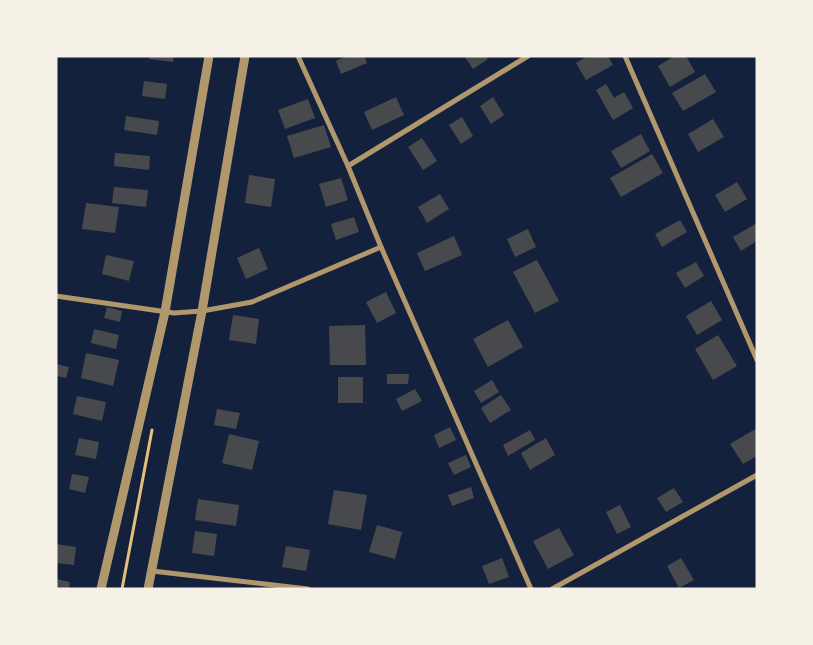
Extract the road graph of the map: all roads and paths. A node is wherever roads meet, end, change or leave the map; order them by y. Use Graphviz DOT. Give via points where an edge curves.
graph roads {
  1 [pos="209,56"];
  2 [pos="245,56"];
  3 [pos="298,56"];
  4 [pos="528,56"];
  5 [pos="625,56"];
  6 [pos="348,166"];
  7 [pos="381,248"];
  8 [pos="56,296"];
  9 [pos="202,311"];
  10 [pos="165,312"];
  11 [pos="757,360"];
  12 [pos="757,474"];
  13 [pos="152,571"];
  14 [pos="101,589"];
  15 [pos="148,589"];
  16 [pos="308,589"];
  17 [pos="531,589"];
  18 [pos="552,589"];
  1 -- 10 [label="street"];
  2 -- 9 [label="street"];
  3 -- 6 [label="street"];
  4 -- 6 [label="street"];
  5 -- 11 [label="street"];
  6 -- 7 [label="street"];
  7 -- 9 [label="street" via="252,302"];
  7 -- 17 [label="street"];
  8 -- 10 [label="street"];
  9 -- 10 [label="street"];
  9 -- 13 [label="street"];
  10 -- 14 [label="street"];
  12 -- 18 [label="street"];
  13 -- 15 [label="street"];
  13 -- 16 [label="street"];
}
